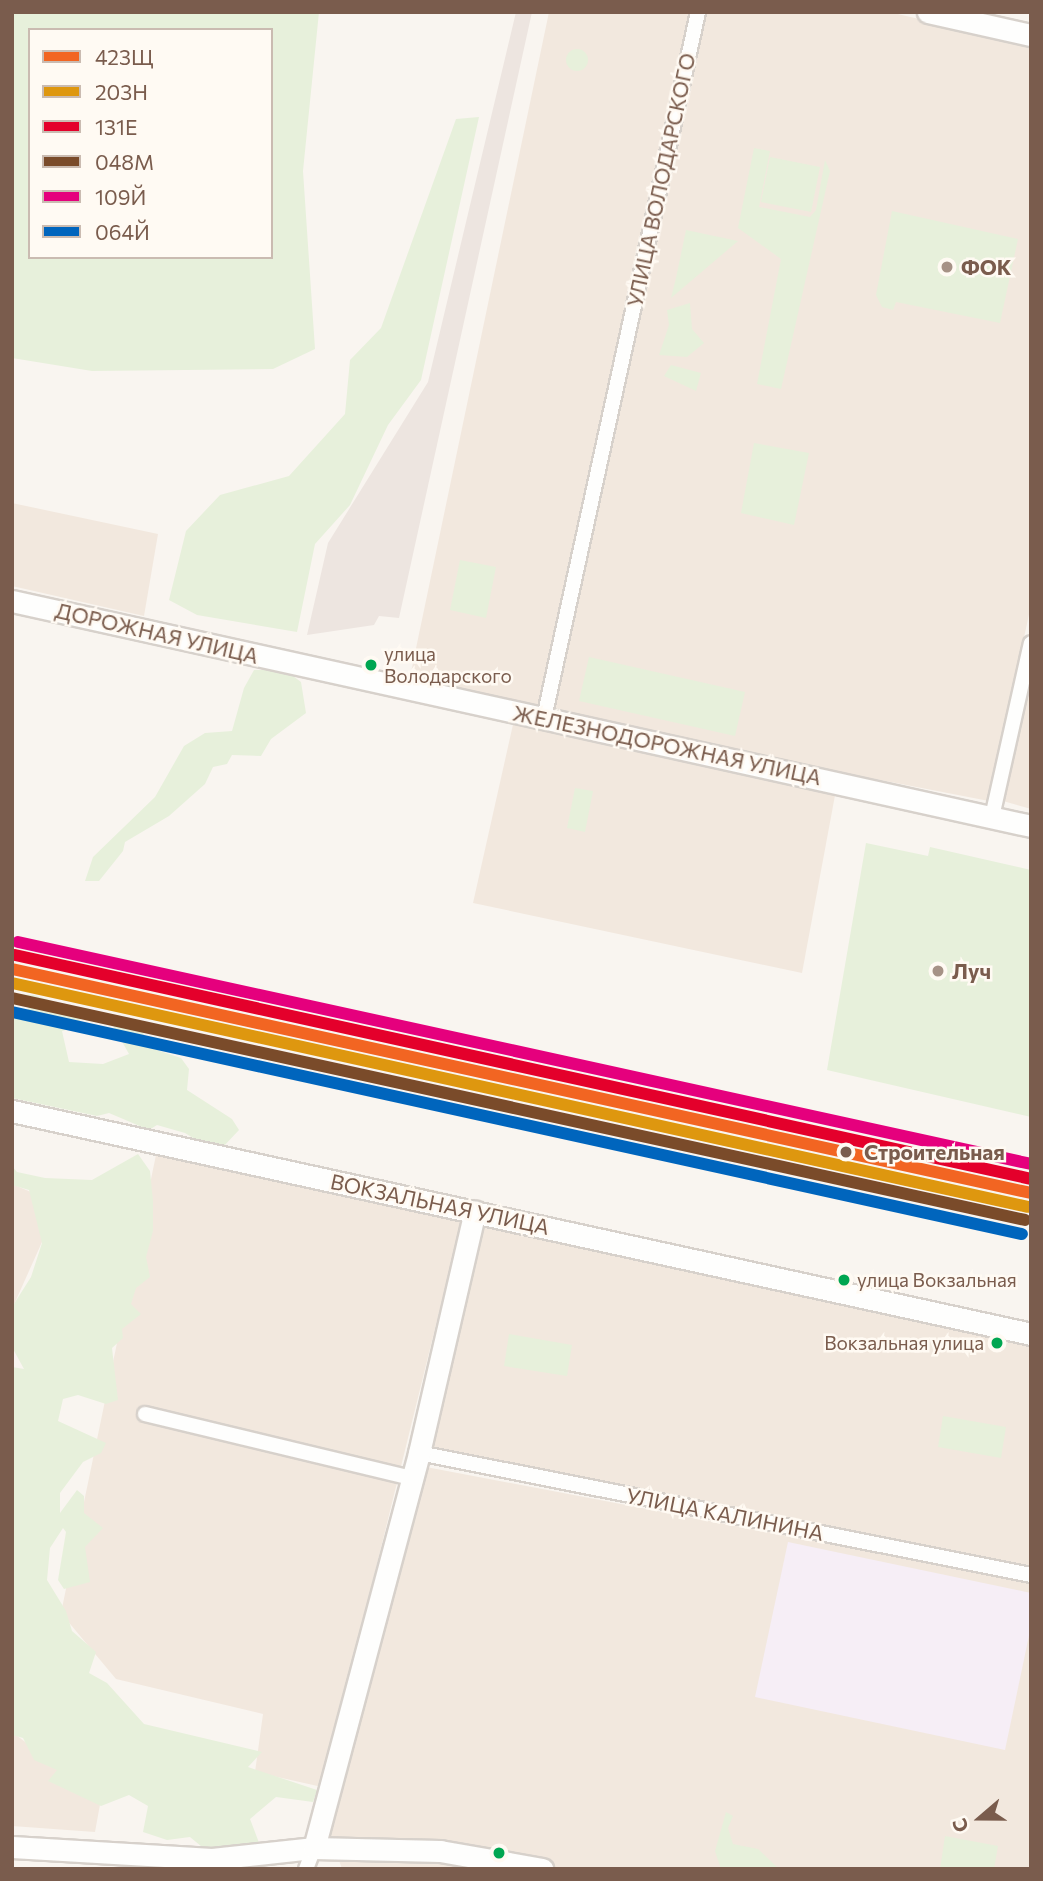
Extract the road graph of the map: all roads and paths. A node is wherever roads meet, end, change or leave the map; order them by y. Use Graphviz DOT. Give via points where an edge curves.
graph roads {
  1 [pos="698,12"];
  2 [pos="928,12"];
  3 [pos="1031,35"];
  4 [pos="12,601"];
  5 [pos="1031,643"];
  6 [pos="303,666"];
  7 [pos="544,718"];
  8 [pos="992,817"];
  9 [pos="1031,826"];
  10 [pos="12,1111"];
  11 [pos="475,1212"];
  12 [pos="1031,1334"];
  13 [pos="145,1414"];
  14 [pos="419,1453"];
  15 [pos="412,1478"];
  16 [pos="1031,1575"];
  17 [pos="12,1847"];
  18 [pos="314,1848"];
  19 [pos="306,1869"];
  20 [pos="542,1869"];
  1 -- 7 [label="street, УЛИЦА ВОЛОДАРСКОГО"];
  2 -- 3 [label="street"];
  4 -- 6 [label="street, ДОРОЖНАЯ УЛИЦА"];
  5 -- 8 [label="street"];
  6 -- 7 [label="street, ЖЕЛЕЗНОДОРОЖНАЯ УЛИЦА"];
  7 -- 8 [label="street, ЖЕЛЕЗНОДОРОЖНАЯ УЛИЦА"];
  8 -- 9 [label="street, ЖЕЛЕЗНОДОРОЖНАЯ УЛИЦА"];
  10 -- 11 [label="street, ВОКЗАЛЬНАЯ УЛИЦА"];
  11 -- 12 [label="street, ВОКЗАЛЬНАЯ УЛИЦА"];
  11 -- 14 [label="street"];
  13 -- 15 [label="street"];
  14 -- 15 [label="street"];
  14 -- 16 [label="street, УЛИЦА КАЛИНИНА"];
  15 -- 18 [label="street"];
  17 -- 18 [label="street" via="212,1859"];
  18 -- 19 [label="street"];
  18 -- 20 [label="street" via="440,1852"];
}
